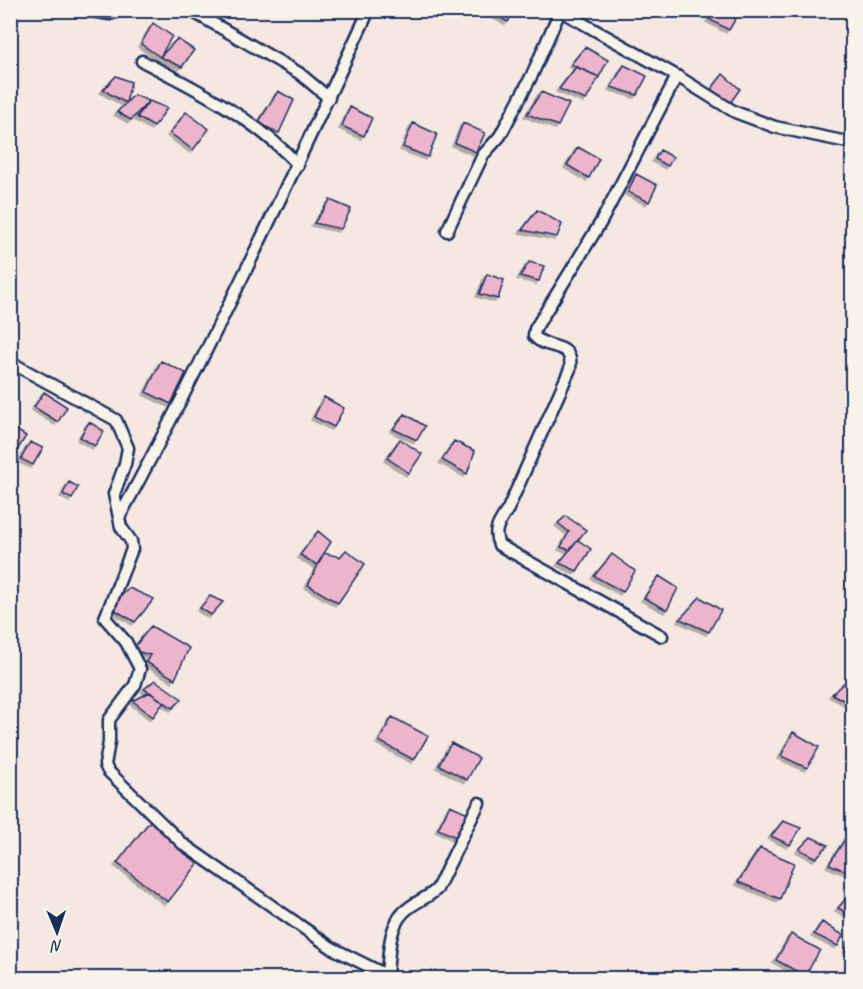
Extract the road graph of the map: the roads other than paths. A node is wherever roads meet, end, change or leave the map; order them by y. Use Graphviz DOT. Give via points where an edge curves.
graph roads {
  1 [pos="86,10"];
  2 [pos="121,10"];
  3 [pos="190,10"];
  4 [pos="369,10"];
  5 [pos="560,11"];
  6 [pos="142,61"];
  7 [pos="677,76"];
  8 [pos="329,98"];
  9 [pos="852,143"];
  10 [pos="298,165"];
  11 [pos="447,231"];
  12 [pos="10,362"];
  13 [pos="121,514"];
  14 [pos="662,636"];
  15 [pos="479,803"];
  16 [pos="390,977"];
  1 -- 2 [label="street" via="110,14"];
  3 -- 8 [label="street" via="299,73"];
  4 -- 8 [label="street"];
  5 -- 7 [label="street"];
  5 -- 11 [label="street" via="532,75 500,136 483,155"];
  6 -- 10 [label="street" via="278,142"];
  7 -- 9 [label="street" via="735,112 775,127"];
  7 -- 14 [label="street" via="601,222 535,329 534,336 539,341 567,351 572,358 570,369 495,537 499,545"];
  8 -- 10 [label="street"];
  10 -- 13 [label="street"];
  12 -- 13 [label="street" via="116,420 128,448 114,494"];
  13 -- 16 [label="street" via="132,549 105,618 126,642 140,669 135,685 108,720 105,765 129,794 183,844 332,948"];
  15 -- 16 [label="street" via="437,889 409,907 395,925 390,939"];
}
